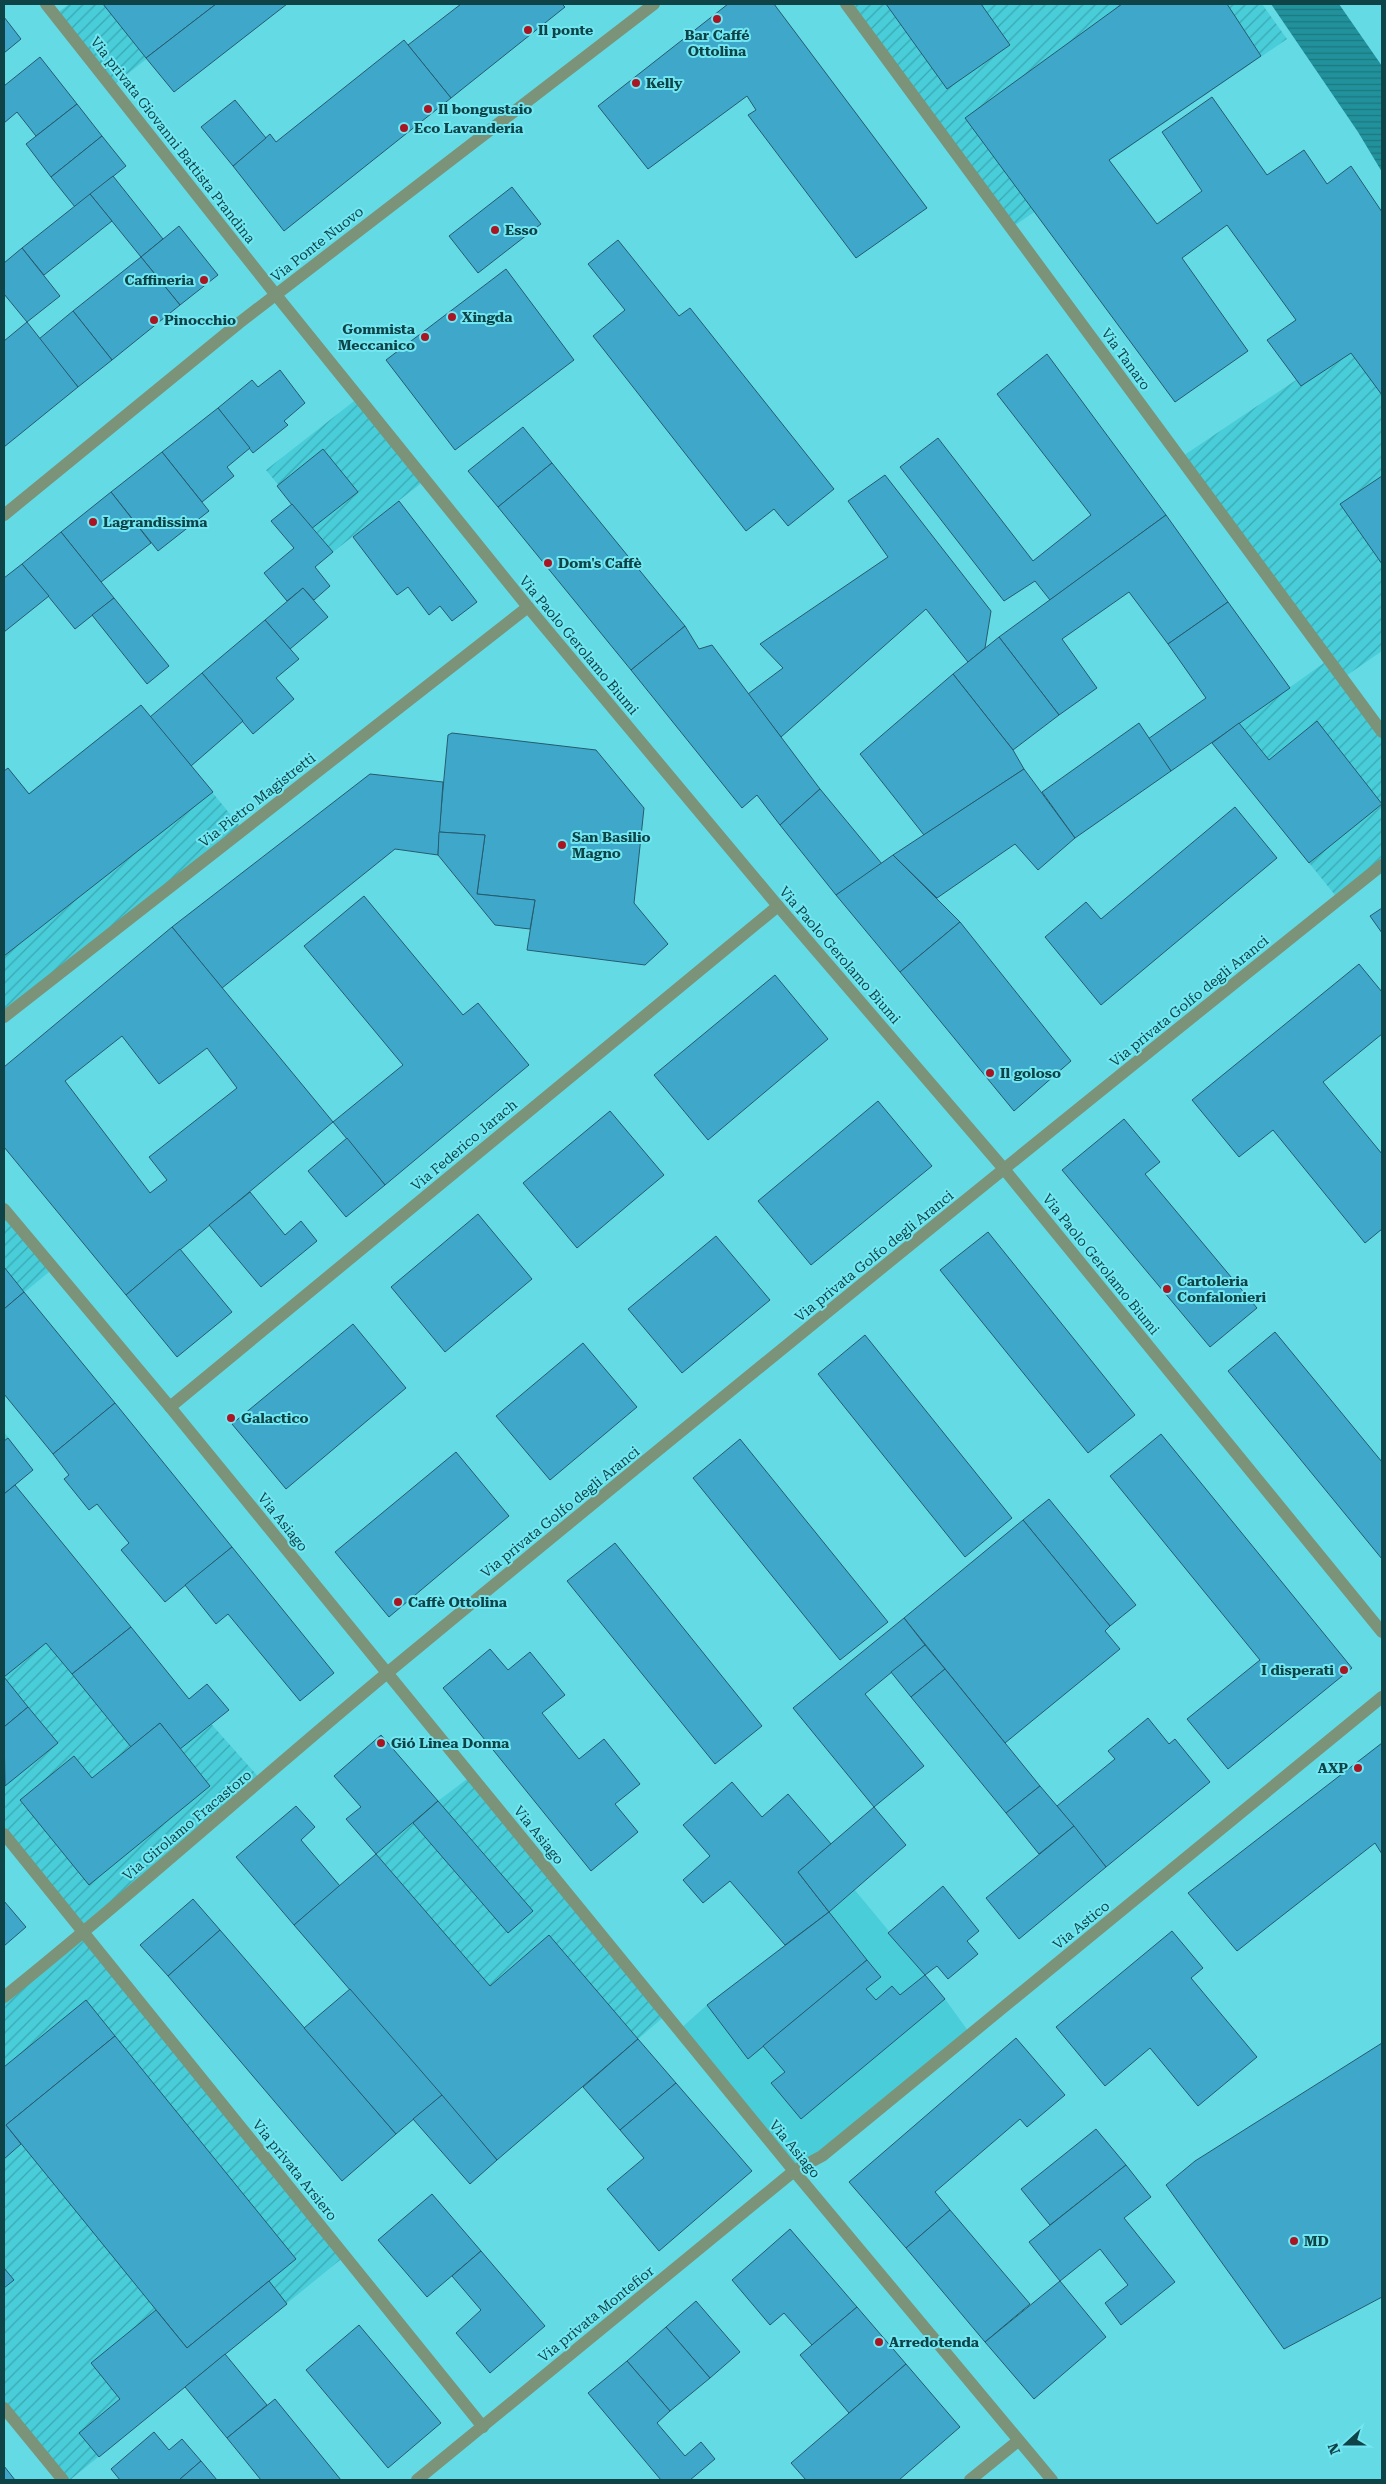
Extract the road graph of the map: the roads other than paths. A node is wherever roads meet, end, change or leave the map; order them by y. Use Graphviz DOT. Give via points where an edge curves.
graph roads {
  1 [pos="46,4"];
  2 [pos="654,4"];
  3 [pos="846,4"];
  4 [pos="276,295"];
  5 [pos="4,515"];
  6 [pos="528,607"];
  7 [pos="1382,732"];
  8 [pos="1382,865"];
  9 [pos="778,906"];
  10 [pos="4,1017"];
  11 [pos="1004,1169"];
  12 [pos="4,1209"];
  13 [pos="170,1408"];
  14 [pos="1382,1632"];
  15 [pos="387,1673"];
  16 [pos="1382,1697"];
  17 [pos="4,1834"];
  18 [pos="85,1932"];
  19 [pos="4,1997"];
  20 [pos="794,2171"];
  21 [pos="4,2408"];
  22 [pos="483,2427"];
  23 [pos="1018,2441"];
  24 [pos="63,2480"];
  25 [pos="418,2480"];
  26 [pos="970,2480"];
  27 [pos="1052,2480"];
  1 -- 4 [label="street, Via privata Giovanni Battista Prandina"];
  2 -- 4 [label="street, Via Ponte Nuovo"];
  3 -- 7 [label="street, Via Tanaro"];
  4 -- 5 [label="street, Via Ponte Nuovo"];
  4 -- 6 [label="street, Via Paolo Gerolamo Biumi"];
  6 -- 9 [label="street, Via Paolo Gerolamo Biumi"];
  6 -- 10 [label="street, Via Pietro Magistretti"];
  8 -- 11 [label="street, Via privata Golfo degli Aranci"];
  9 -- 11 [label="street, Via Paolo Gerolamo Biumi"];
  9 -- 13 [label="street, Via Federico Jarach"];
  11 -- 14 [label="street, Via Paolo Gerolamo Biumi"];
  11 -- 15 [label="street, Via privata Golfo degli Aranci"];
  12 -- 13 [label="street, Via Asiago"];
  13 -- 15 [label="street, Via Asiago"];
  15 -- 18 [label="street, Via Girolamo Fracastoro"];
  15 -- 20 [label="street, Via Asiago"];
  16 -- 20 [label="street, Via Astico" via="822,2156"];
  17 -- 18 [label="street, Via privata Arsiero"];
  18 -- 19 [label="street, Via Girolamo Fracastoro"];
  18 -- 22 [label="street, Via privata Arsiero"];
  20 -- 22 [label="street, Via privata Montefior"];
  20 -- 23 [label="street, Via Asiago"];
  21 -- 24 [label="street"];
  22 -- 25 [label="street, Via privata Montefior"];
  23 -- 26 [label="street"];
  23 -- 27 [label="street, Via Asiago"];
}
